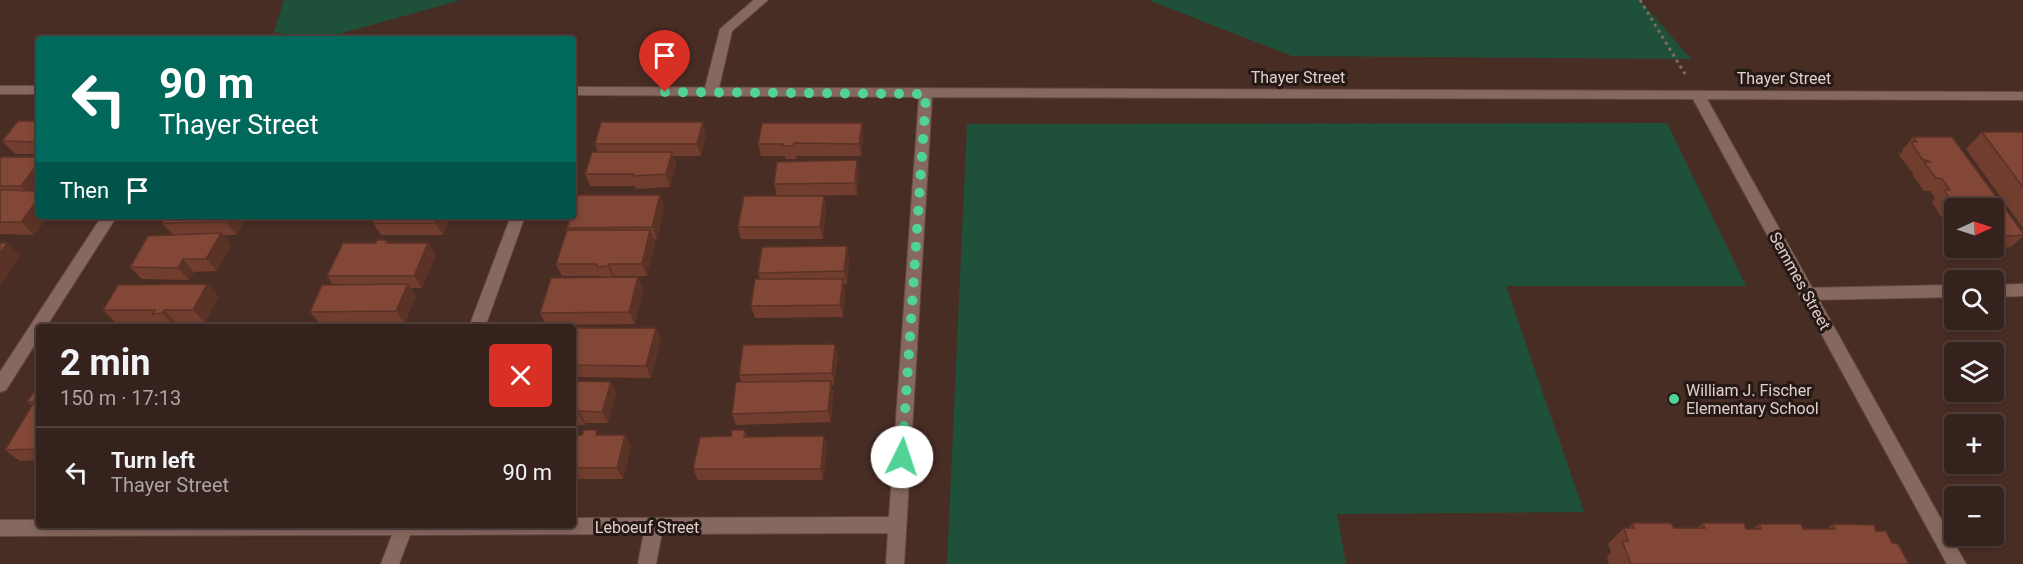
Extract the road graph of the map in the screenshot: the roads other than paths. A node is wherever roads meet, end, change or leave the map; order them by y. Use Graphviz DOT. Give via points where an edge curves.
graph roads {
  1 [pos="762,0"];
  2 [pos="0,90"];
  3 [pos="36,90"];
  4 [pos="576,91"];
  5 [pos="711,92"];
  6 [pos="926,94"];
  7 [pos="1697,94"];
  8 [pos="2023,96"];
  9 [pos="108,219"];
  10 [pos="517,219"];
  11 [pos="1944,291"];
  12 [pos="2004,291"];
  13 [pos="2022,291"];
  14 [pos="1807,294"];
  15 [pos="40,324"];
  16 [pos="478,324"];
  17 [pos="36,330"];
  18 [pos="0,385"];
  19 [pos="898,525"];
  20 [pos="576,527"];
  21 [pos="654,527"];
  22 [pos="0,528"];
  23 [pos="36,528"];
  24 [pos="404,528"];
  25 [pos="390,564"];
  26 [pos="647,564"];
  27 [pos="895,564"];
  28 [pos="1957,564"];
  1 -- 5 [label="street" via="726,29"];
  2 -- 3 [label="street"];
  4 -- 5 [label="street, Thayer Street"];
  5 -- 6 [label="street, Thayer Street"];
  6 -- 7 [label="street, Thayer Street"];
  6 -- 19 [label="street"];
  7 -- 8 [label="street, Thayer Street"];
  7 -- 14 [label="street, Semmes Street"];
  9 -- 15 [label="street"];
  10 -- 16 [label="street"];
  11 -- 14 [label="street"];
  12 -- 13 [label="street"];
  14 -- 28 [label="street, Semmes Street"];
  17 -- 18 [label="street"];
  19 -- 21 [label="street, Leboeuf Street"];
  19 -- 27 [label="street"];
  20 -- 21 [label="street, Leboeuf Street"];
  21 -- 26 [label="street"];
  22 -- 23 [label="street, Leboeuf Street"];
  24 -- 25 [label="street"];
}
